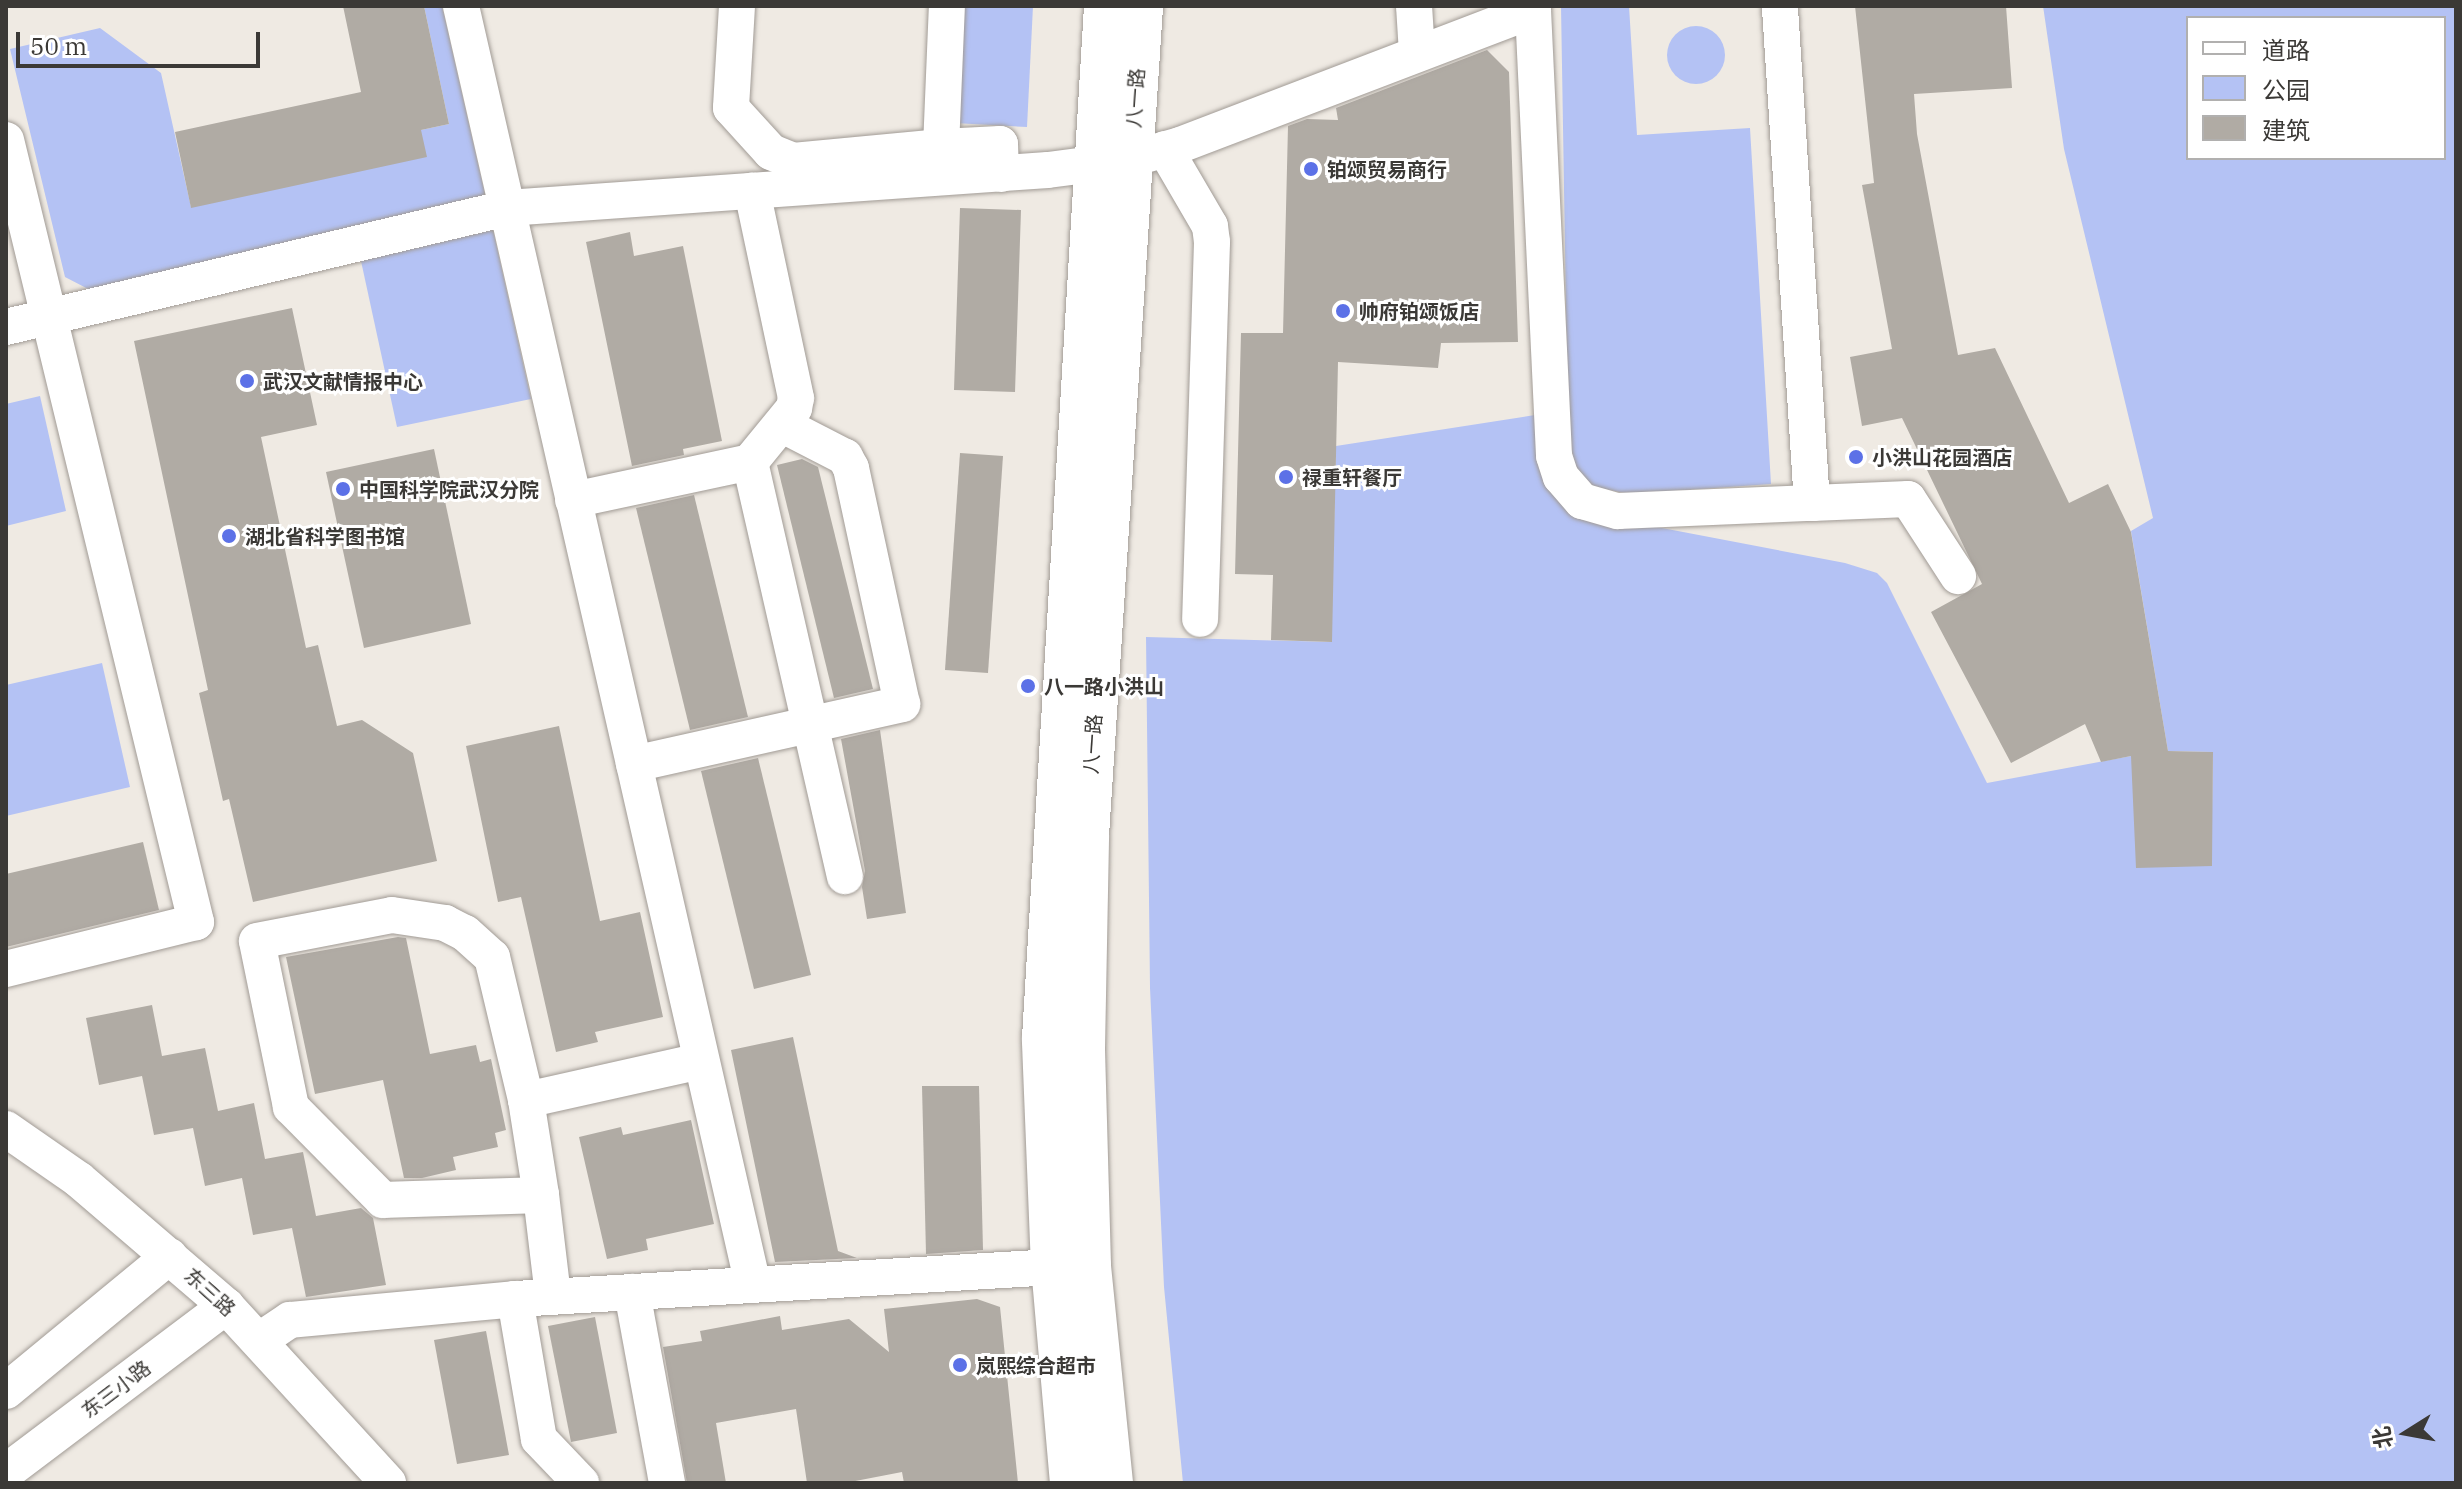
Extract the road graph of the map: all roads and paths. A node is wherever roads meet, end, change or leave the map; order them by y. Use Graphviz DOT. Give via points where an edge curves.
graph roads {
  1 [pos="461,6"];
  2 [pos="737,6"];
  3 [pos="947,6"];
  4 [pos="1106,6"];
  5 [pos="1141,6"];
  6 [pos="1414,6"];
  7 [pos="1780,6"];
  8 [pos="1533,8"];
  9 [pos="1417,52"];
  10 [pos="6,140"];
  11 [pos="941,147"];
  12 [pos="1131,158"];
  13 [pos="1001,174"];
  14 [pos="752,191"];
  15 [pos="507,208"];
  16 [pos="49,319"];
  17 [pos="6,327"];
  18 [pos="783,425"];
  19 [pos="750,462"];
  20 [pos="573,500"];
  21 [pos="1812,503"];
  22 [pos="1958,576"];
  23 [pos="1200,619"];
  24 [pos="810,724"];
  25 [pos="634,764"];
  26 [pos="845,876"];
  27 [pos="6,969"];
  28 [pos="701,1061"];
  29 [pos="526,1100"];
  30 [pos="6,1129"];
  31 [pos="541,1195"];
  32 [pos="170,1256"];
  33 [pos="1053,1267"];
  34 [pos="753,1285"];
  35 [pos="632,1292"];
  36 [pos="553,1296"];
  37 [pos="515,1299"];
  38 [pos="226,1306"];
  39 [pos="260,1340"];
  40 [pos="6,1391"];
  41 [pos="6,1472"];
  42 [pos="388,1483"];
  43 [pos="581,1483"];
  44 [pos="667,1483"];
  45 [pos="1072,1483"];
  46 [pos="1111,1483"];
  1 -- 15 [label="street"];
  2 -- 11 [label="street" via="731,108 771,152 793,161"];
  3 -- 11 [label="street"];
  4 -- 12 [label="main road, 八一路"];
  5 -- 12 [label="main road, 八一路"];
  6 -- 9 [label="street"];
  7 -- 21 [label="street"];
  8 -- 9 [label="street"];
  8 -- 21 [label="street" via="1554,456 1561,477 1582,501 1618,511"];
  9 -- 12 [label="street"];
  10 -- 16 [label="street"];
  11 -- 13 [label="street" via="1000,144"];
  12 -- 13 [label="street"];
  12 -- 23 [label="street" via="1210,226"];
  12 -- 33 [label="main road, 八一路" via="1047,976 1046,1139"];
  12 -- 46 [label="main road, 八一路" via="1087,835 1083,1048 1090,1278"];
  13 -- 14 [label="street"];
  14 -- 15 [label="street"];
  14 -- 18 [label="street" via="796,398"];
  15 -- 16 [label="street"];
  15 -- 20 [label="street"];
  16 -- 17 [label="street"];
  16 -- 27 [label="street" via="196,922"];
  18 -- 19 [label="street"];
  18 -- 24 [label="street" via="845,457 851,468 902,704"];
  19 -- 20 [label="street"];
  19 -- 24 [label="street"];
  20 -- 25 [label="street"];
  21 -- 22 [label="street" via="1908,499"];
  24 -- 25 [label="street"];
  24 -- 26 [label="street"];
  25 -- 28 [label="street"];
  28 -- 29 [label="street"];
  28 -- 34 [label="street"];
  29 -- 31 [label="street"];
  29 -- 31 [label="street" via="498,971 482,946 465,933 430,919 392,915 257,941 291,1107 383,1200"];
  30 -- 32 [label="street, 东三路" via="78,1179"];
  31 -- 36 [label="street"];
  32 -- 38 [label="street, 东三路"];
  32 -- 40 [label="street"];
  33 -- 34 [label="street"];
  33 -- 45 [label="main road, 八一路"];
  34 -- 35 [label="street"];
  35 -- 36 [label="street"];
  35 -- 44 [label="street"];
  36 -- 37 [label="street"];
  37 -- 39 [label="street" via="290,1320"];
  37 -- 43 [label="street" via="539,1439"];
  38 -- 39 [label="street, 东三路"];
  38 -- 41 [label="street, 东三小路"];
  39 -- 42 [label="street, 东三路"];
}
